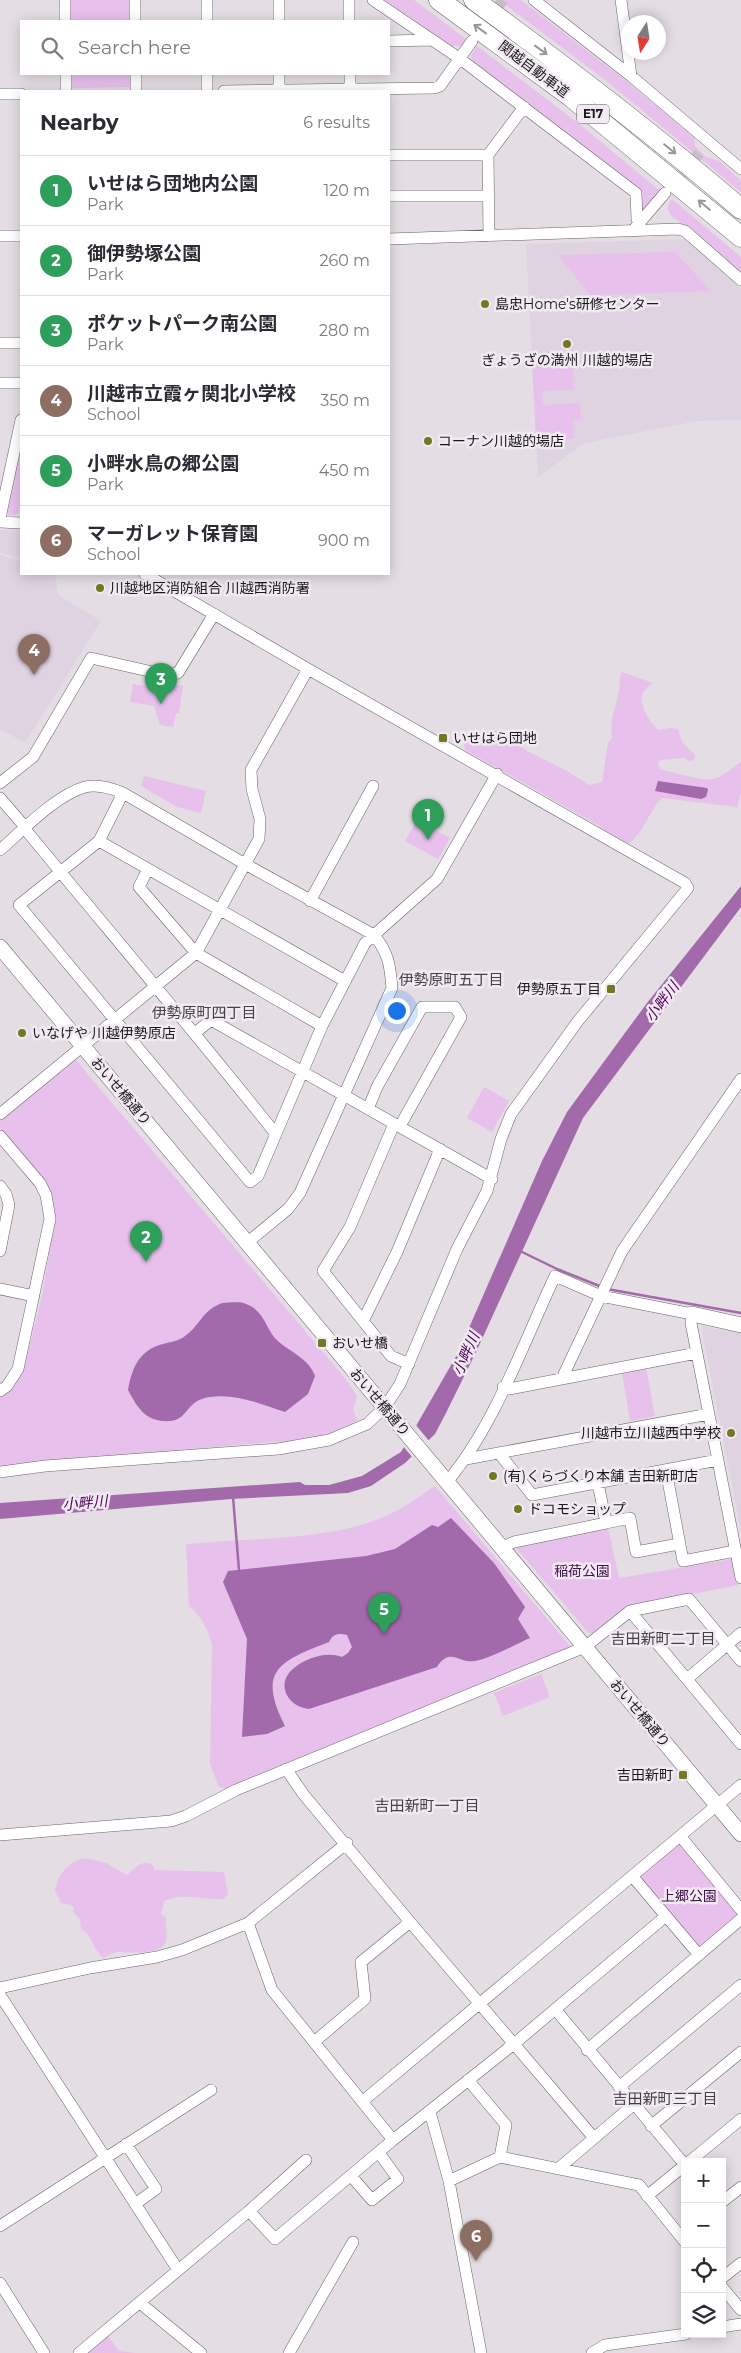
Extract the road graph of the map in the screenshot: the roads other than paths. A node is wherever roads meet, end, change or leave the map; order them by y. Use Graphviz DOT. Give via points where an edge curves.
graph roads {
  1 [pos="65,0"];
  2 [pos="135,0"];
  3 [pos="207,0"];
  4 [pos="279,0"];
  5 [pos="349,0"];
  6 [pos="372,0"];
  7 [pos="439,0"];
  8 [pos="474,0"];
  9 [pos="534,0"];
  10 [pos="621,0"];
  11 [pos="65,20"];
  12 [pos="135,20"];
  13 [pos="207,20"];
  14 [pos="279,20"];
  15 [pos="349,20"];
  16 [pos="432,40"];
  17 [pos="390,41"];
  18 [pos="472,42"];
  19 [pos="459,58"];
  20 [pos="66,75"];
  21 [pos="136,75"];
  22 [pos="207,75"];
  23 [pos="279,75"];
  24 [pos="350,75"];
  25 [pos="631,76"];
  26 [pos="66,90"];
  27 [pos="136,90"];
  28 [pos="207,90"];
  29 [pos="279,90"];
  30 [pos="350,90"];
  31 [pos="378,90"];
  32 [pos="0,94"];
  33 [pos="20,94"];
  34 [pos="524,107"];
  35 [pos="390,155"];
  36 [pos="488,155"];
  37 [pos="741,169"];
  38 [pos="665,193"];
  39 [pos="390,196"];
  40 [pos="488,196"];
  41 [pos="741,210"];
  42 [pos="636,227"];
  43 [pos="0,236"];
  44 [pos="20,236"];
  45 [pos="489,236"];
  46 [pos="741,237"];
  47 [pos="390,238"];
  48 [pos="741,280"];
  49 [pos="0,343"];
  50 [pos="20,343"];
  51 [pos="0,383"];
  52 [pos="20,383"];
  53 [pos="20,425"];
  54 [pos="0,520"];
  55 [pos="20,523"];
  56 [pos="147,575"];
  57 [pos="214,614"];
  58 [pos="308,669"];
  59 [pos="497,774"];
  60 [pos="0,783"];
  61 [pos="374,786"];
  62 [pos="123,793"];
  63 [pos="0,798"];
  64 [pos="25,829"];
  65 [pos="99,841"];
  66 [pos="0,850"];
  67 [pos="245,864"];
  68 [pos="148,869"];
  69 [pos="59,871"];
  70 [pos="310,901"];
  71 [pos="220,910"];
  72 [pos="374,935"];
  73 [pos="0,947"];
  74 [pos="196,953"];
  75 [pos="345,981"];
  76 [pos="154,987"];
  77 [pos="115,1019"];
  78 [pos="322,1026"];
  79 [pos="195,1033"];
  80 [pos="83,1046"];
  81 [pos="303,1073"];
  82 [pos="741,1079"];
  83 [pos="342,1095"];
  84 [pos="368,1109"];
  85 [pos="0,1114"];
  86 [pos="397,1125"];
  87 [pos="274,1133"];
  88 [pos="0,1136"];
  89 [pos="440,1150"];
  90 [pos="492,1179"];
  91 [pos="0,1186"];
  92 [pos="248,1242"];
  93 [pos="0,1250"];
  94 [pos="0,1289"];
  95 [pos="34,1296"];
  96 [pos="601,1296"];
  97 [pos="692,1314"];
  98 [pos="363,1321"];
  99 [pos="741,1325"];
  100 [pos="697,1353"];
  101 [pos="409,1364"];
  102 [pos="565,1378"];
  103 [pos="504,1387"];
  104 [pos="0,1391"];
  105 [pos="388,1411"];
  106 [pos="709,1414"];
  107 [pos="499,1453"];
  108 [pos="466,1459"];
  109 [pos="718,1460"];
  110 [pos="666,1470"];
  111 [pos="0,1472"];
  112 [pos="443,1477"];
  113 [pos="598,1483"];
  114 [pos="606,1523"];
  115 [pos="679,1544"];
  116 [pos="502,1547"];
  117 [pos="735,1551"];
  118 [pos="741,1578"];
  119 [pos="630,1611"];
  120 [pos="741,1633"];
  121 [pos="728,1644"];
  122 [pos="585,1647"];
  123 [pos="741,1661"];
  124 [pos="687,1678"];
  125 [pos="741,1744"];
  126 [pos="286,1769"];
  127 [pos="741,1785"];
  128 [pos="717,1806"];
  129 [pos="741,1834"];
  130 [pos="0,1835"];
  131 [pos="681,1837"];
  132 [pos="347,1843"];
  133 [pos="633,1877"];
  134 [pos="741,1910"];
  135 [pos="666,1916"];
  136 [pos="741,1919"];
  137 [pos="410,1922"];
  138 [pos="248,1923"];
  139 [pos="698,1955"];
  140 [pos="741,1985"];
  141 [pos="0,1988"];
  142 [pos="0,1996"];
  143 [pos="481,2003"];
  144 [pos="555,2009"];
  145 [pos="314,2042"];
  146 [pos="515,2043"];
  147 [pos="588,2050"];
  148 [pos="741,2052"];
  149 [pos="468,2080"];
  150 [pos="619,2087"];
  151 [pos="211,2090"];
  152 [pos="363,2101"];
  153 [pos="633,2105"];
  154 [pos="430,2112"];
  155 [pos="741,2119"];
  156 [pos="651,2126"];
  157 [pos="594,2138"];
  158 [pos="394,2140"];
  159 [pos="126,2144"];
  160 [pos="379,2152"];
  161 [pos="500,2157"];
  162 [pos="104,2158"];
  163 [pos="694,2158"];
  164 [pos="306,2160"];
  165 [pos="681,2160"];
  166 [pos="559,2168"];
  167 [pos="681,2168"];
  168 [pos="351,2176"];
  169 [pos="449,2181"];
  170 [pos="741,2187"];
  171 [pos="647,2196"];
  172 [pos="726,2199"];
  173 [pos="134,2204"];
  174 [pos="249,2211"];
  175 [pos="0,2226"];
  176 [pos="681,2235"];
  177 [pos="353,2242"];
  178 [pos="741,2263"];
  179 [pos="178,2270"];
  180 [pos="726,2275"];
  181 [pos="0,2283"];
  182 [pos="726,2292"];
  183 [pos="140,2304"];
  184 [pos="741,2310"];
  185 [pos="741,2324"];
  186 [pos="726,2326"];
  187 [pos="681,2335"];
  188 [pos="44,2353"];
  189 [pos="80,2353"];
  190 [pos="201,2353"];
  191 [pos="289,2353"];
  192 [pos="482,2353"];
  193 [pos="592,2353"];
  1 -- 11 [label="street"];
  2 -- 12 [label="street"];
  3 -- 13 [label="street"];
  4 -- 14 [label="street"];
  5 -- 15 [label="street"];
  6 -- 16 [label="street"];
  46 -- 7 [label="highway, 関越自動車道 / E17, one-way" via="570,96"];
  8 -- 41 [label="highway, 関越自動車道 / E17, one-way" via="596,90"];
  9 -- 25 [label="street"];
  10 -- 25 [label="street"];
  16 -- 17 [label="street"];
  16 -- 19 [label="street"];
  18 -- 19 [label="street"];
  19 -- 31 [label="street" via="440,86 435,88"];
  19 -- 34 [label="street"];
  20 -- 26 [label="street"];
  21 -- 27 [label="street"];
  22 -- 28 [label="street"];
  23 -- 29 [label="street"];
  24 -- 30 [label="street"];
  25 -- 37 [label="street" via="706,146"];
  32 -- 33 [label="street"];
  34 -- 36 [label="street"];
  34 -- 42 [label="street" via="636,193"];
  35 -- 36 [label="street"];
  36 -- 40 [label="street"];
  38 -- 42 [label="street"];
  39 -- 40 [label="street"];
  40 -- 45 [label="street"];
  42 -- 45 [label="street"];
  42 -- 48 [label="street" via="685,231"];
  43 -- 44 [label="street"];
  45 -- 47 [label="street"];
  49 -- 50 [label="street"];
  51 -- 52 [label="street"];
  53 -- 54 [label="street"];
  54 -- 55 [label="street"];
  56 -- 57 [label="street"];
  57 -- 58 [label="street"];
  57 -- 60 [label="street" via="178,674 166,675 91,658 33,757"];
  58 -- 59 [label="street"];
  58 -- 67 [label="street" via="251,770 260,819 259,839"];
  59 -- 72 [label="street" via="437,879"];
  59 -- 90 [label="street" via="686,883 688,888 578,1020 511,1114 501,1139"];
  61 -- 70 [label="street"];
  62 -- 64 [label="street" via="108,787 86,787 71,793"];
  62 -- 65 [label="street"];
  62 -- 67 [label="street"];
  63 -- 64 [label="street"];
  64 -- 66 [label="street"];
  64 -- 69 [label="street"];
  65 -- 68 [label="street"];
  65 -- 69 [label="street"];
  67 -- 70 [label="street"];
  67 -- 71 [label="street"];
  68 -- 71 [label="street"];
  68 -- 74 [label="street" via="139,887"];
  69 -- 76 [label="street"];
  69 -- 77 [label="street" via="19,905"];
  70 -- 72 [label="street"];
  71 -- 74 [label="street"];
  71 -- 75 [label="street"];
  72 -- 75 [label="street" via="365,942"];
  72 -- 83 [label="street" via="390,962 392,988"];
  73 -- 80 [label="street, おいせ橋通り"];
  74 -- 76 [label="street"];
  74 -- 78 [label="street"];
  75 -- 78 [label="street"];
  76 -- 77 [label="street"];
  76 -- 79 [label="street"];
  77 -- 80 [label="street"];
  77 -- 87 [label="street" via="250,1182 258,1176"];
  78 -- 81 [label="street"];
  79 -- 81 [label="street" via="211,1020"];
  79 -- 87 [label="street"];
  80 -- 85 [label="street"];
  80 -- 92 [label="street, おいせ橋通り"];
  81 -- 83 [label="street"];
  81 -- 87 [label="street"];
  82 -- 96 [label="street" via="633,1234"];
  83 -- 84 [label="street"];
  83 -- 92 [label="street" via="295,1203"];
  84 -- 86 [label="street"];
  84 -- 86 [label="street" via="422,1007 455,1007 461,1017"];
  86 -- 89 [label="street"];
  86 -- 98 [label="street" via="350,1227 323,1271"];
  88 -- 95 [label="street" via="40,1183 48,1207 49,1232"];
  89 -- 90 [label="street"];
  89 -- 98 [label="street" via="397,1252"];
  90 -- 101 [label="street" via="457,1249"];
  91 -- 93 [label="street" via="9,1205"];
  92 -- 105 [label="street, おいせ橋通り"];
  94 -- 95 [label="street"];
  95 -- 104 [label="street" via="18,1369"];
  96 -- 97 [label="street"];
  96 -- 102 [label="street" via="564,1374"];
  96 -- 103 [label="street" via="555,1276"];
  97 -- 99 [label="street"];
  97 -- 100 [label="street"];
  98 -- 101 [label="street" via="391,1356"];
  100 -- 102 [label="street"];
  100 -- 106 [label="street"];
  101 -- 105 [label="street"];
  102 -- 103 [label="street" via="510,1389"];
  103 -- 108 [label="street"];
  105 -- 111 [label="street" via="329,1440 304,1446"];
  105 -- 112 [label="street, おいせ橋通り"];
  106 -- 107 [label="street"];
  106 -- 109 [label="street"];
  107 -- 108 [label="street"];
  107 -- 113 [label="street" via="532,1495"];
  108 -- 112 [label="street"];
  109 -- 110 [label="street"];
  109 -- 117 [label="street"];
  110 -- 113 [label="street"];
  110 -- 115 [label="street"];
  112 -- 116 [label="street, おいせ橋通り"];
  113 -- 114 [label="street"];
  114 -- 115 [label="street" via="630,1518 636,1552"];
  114 -- 116 [label="street"];
  115 -- 117 [label="street" via="683,1561"];
  116 -- 122 [label="street, おいせ橋通り"];
  117 -- 118 [label="street"];
  119 -- 121 [label="street" via="688,1599"];
  119 -- 122 [label="street"];
  119 -- 124 [label="street"];
  120 -- 121 [label="street"];
  121 -- 123 [label="street"];
  121 -- 124 [label="street"];
  122 -- 126 [label="street"];
  122 -- 128 [label="street, おいせ橋通り"];
  124 -- 125 [label="street"];
  126 -- 130 [label="street" via="170,1821"];
  126 -- 132 [label="street" via="304,1795"];
  127 -- 128 [label="street"];
  128 -- 129 [label="street, おいせ橋通り"];
  128 -- 131 [label="street"];
  131 -- 133 [label="street"];
  131 -- 134 [label="street"];
  132 -- 137 [label="street"];
  132 -- 138 [label="street"];
  133 -- 135 [label="street"];
  133 -- 143 [label="street"];
  135 -- 139 [label="street"];
  135 -- 144 [label="street"];
  136 -- 139 [label="street"];
  137 -- 143 [label="street"];
  137 -- 145 [label="street" via="361,1962 364,1999"];
  138 -- 141 [label="street" via="157,1957"];
  138 -- 145 [label="street" via="272,1990"];
  139 -- 147 [label="street"];
  140 -- 150 [label="street"];
  142 -- 162 [label="street"];
  143 -- 146 [label="street"];
  143 -- 152 [label="street"];
  144 -- 146 [label="street"];
  144 -- 147 [label="street"];
  145 -- 152 [label="street"];
  146 -- 149 [label="street"];
  146 -- 157 [label="street"];
  147 -- 150 [label="street"];
  148 -- 156 [label="street"];
  149 -- 154 [label="street"];
  149 -- 161 [label="street" via="506,2125"];
  150 -- 153 [label="street"];
  151 -- 159 [label="street"];
  152 -- 158 [label="street"];
  153 -- 156 [label="street"];
  153 -- 157 [label="street"];
  154 -- 158 [label="street"];
  154 -- 169 [label="street"];
  155 -- 163 [label="street"];
  156 -- 165 [label="street"];
  157 -- 166 [label="street"];
  158 -- 160 [label="street"];
  159 -- 162 [label="street"];
  159 -- 173 [label="street" via="156,2189"];
  160 -- 168 [label="street"];
  160 -- 168 [label="street" via="398,2179 372,2200"];
  161 -- 166 [label="street"];
  161 -- 169 [label="street"];
  162 -- 173 [label="street"];
  162 -- 175 [label="street"];
  164 -- 174 [label="street"];
  166 -- 171 [label="street" via="639,2185"];
  167 -- 171 [label="street"];
  168 -- 174 [label="street" via="275,2239"];
  169 -- 192 [label="street"];
  170 -- 172 [label="street"];
  171 -- 176 [label="street"];
  173 -- 179 [label="street"];
  174 -- 179 [label="street"];
  177 -- 191 [label="street"];
  178 -- 180 [label="street"];
  179 -- 183 [label="street"];
  181 -- 188 [label="street"];
  182 -- 184 [label="street"];
  183 -- 189 [label="street"];
  183 -- 190 [label="street"];
  185 -- 186 [label="street"];
  187 -- 193 [label="street" via="605,2345"];
}
